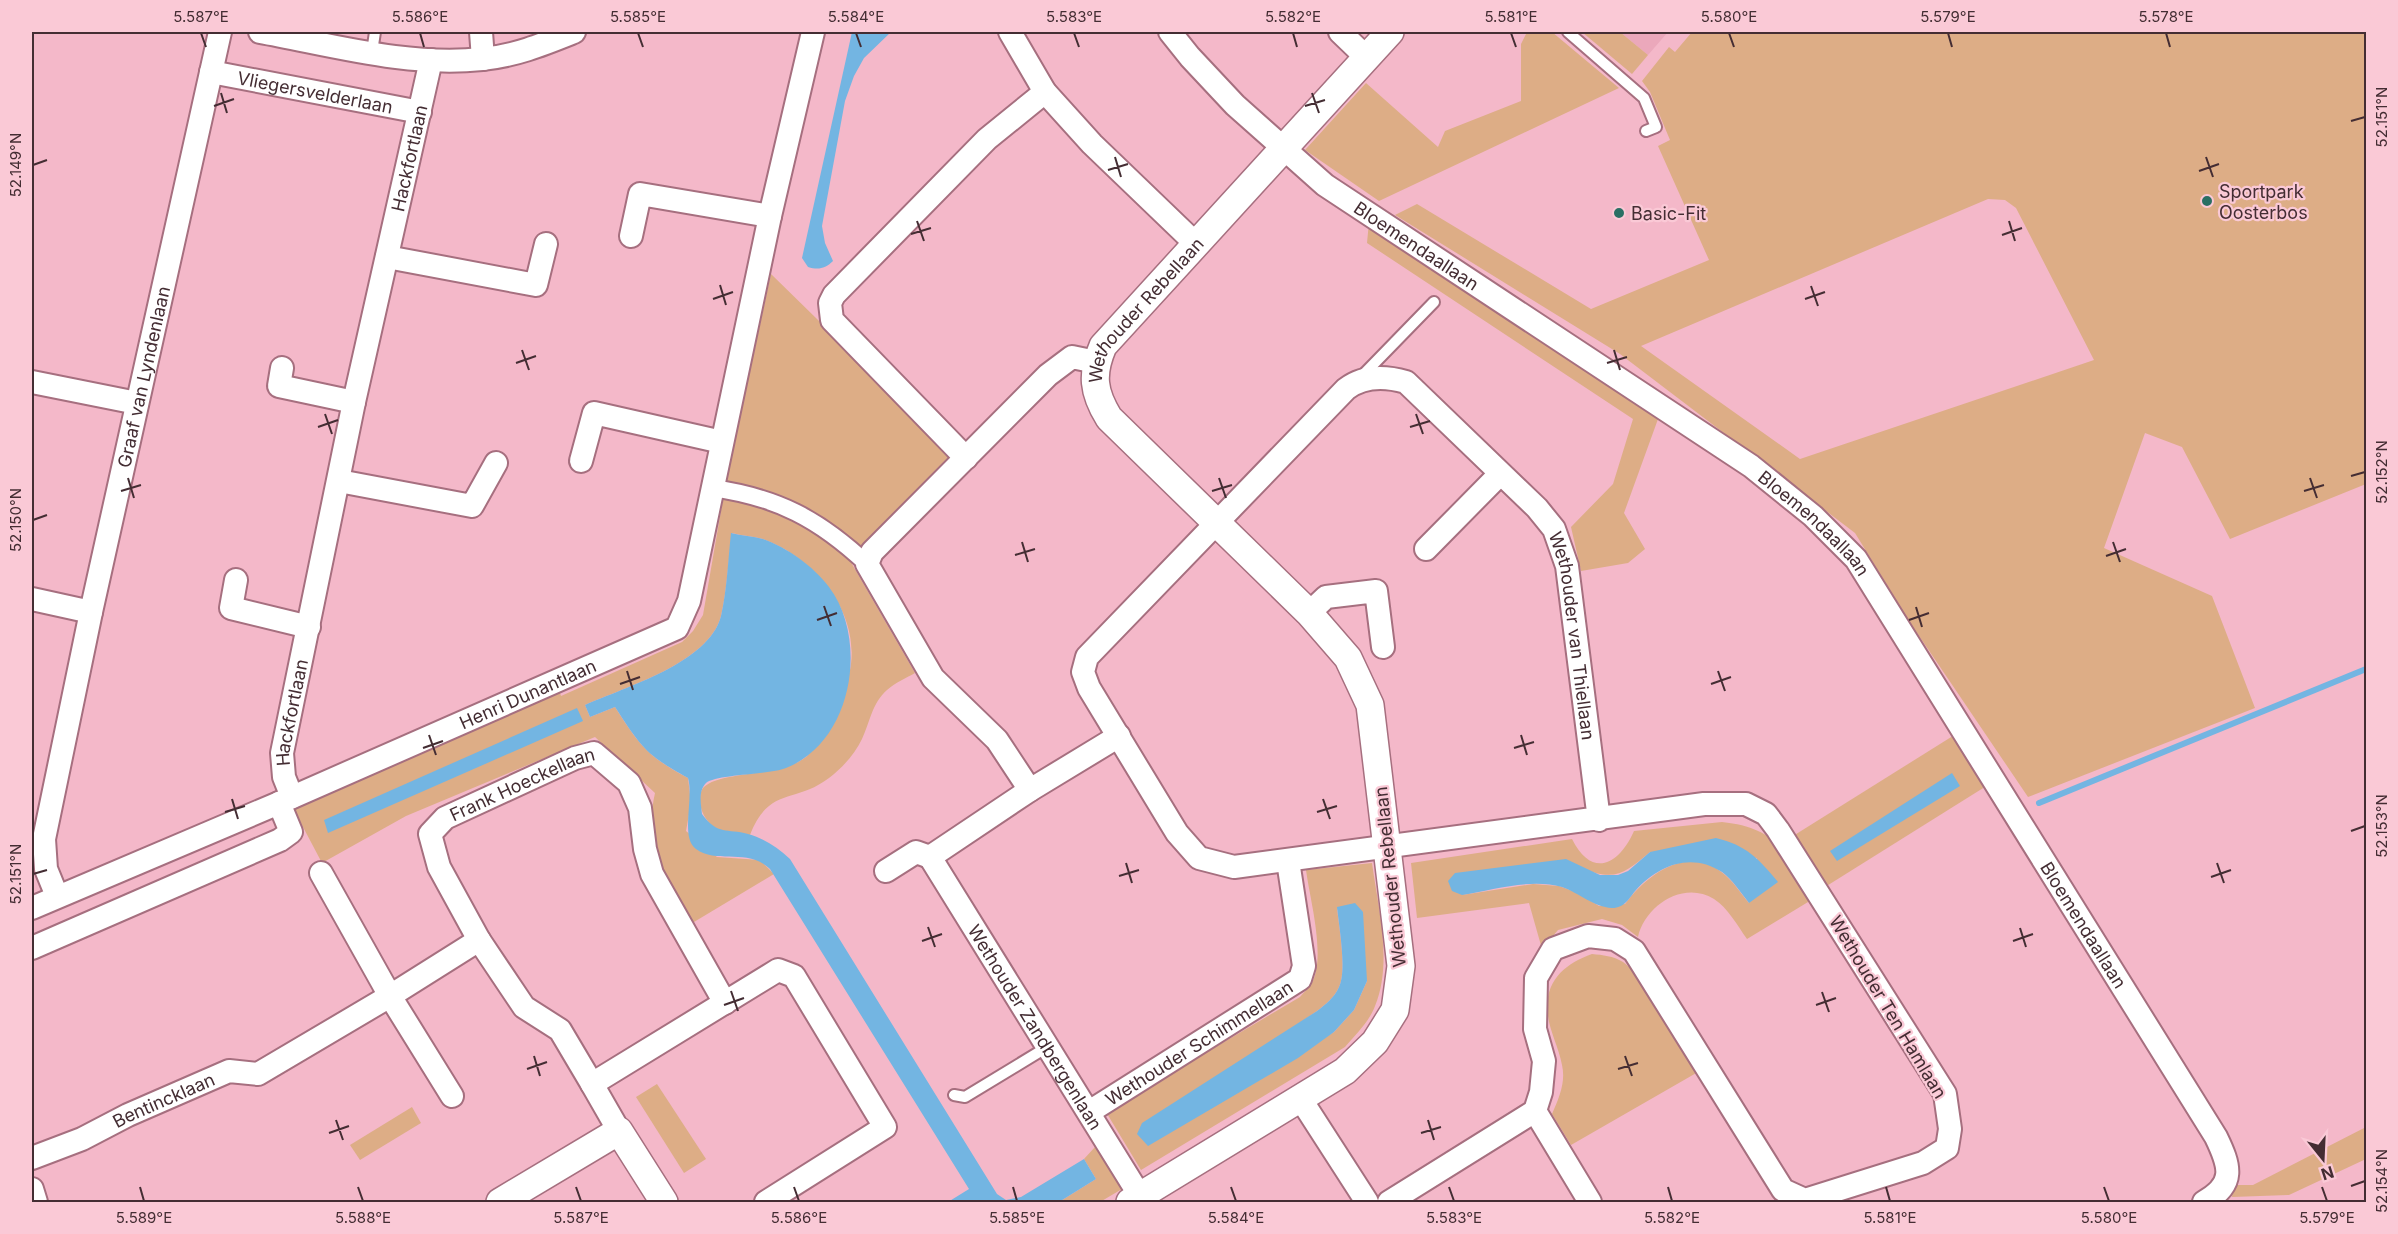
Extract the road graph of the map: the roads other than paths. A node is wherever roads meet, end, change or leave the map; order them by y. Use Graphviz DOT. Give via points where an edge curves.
graph roads {
  1 [pos="220,32"];
  2 [pos="260,32"];
  3 [pos="481,32"];
  4 [pos="574,32"];
  5 [pos="813,32"];
  6 [pos="1010,32"];
  7 [pos="1170,32"];
  8 [pos="1340,32"];
  9 [pos="1390,32"];
  10 [pos="1568,32"];
  11 [pos="374,42"];
  12 [pos="1367,57"];
  13 [pos="483,59"];
  14 [pos="431,60"];
  15 [pos="211,72"];
  16 [pos="1046,92"];
  17 [pos="420,112"];
  18 [pos="1646,131"];
  19 [pos="1282,149"];
  20 [pos="770,216"];
  21 [pos="631,236"];
  22 [pos="1195,243"];
  23 [pos="546,244"];
  24 [pos="387,257"];
  25 [pos="1434,302"];
  26 [pos="1096,362"];
  27 [pos="282,368"];
  28 [pos="1357,381"];
  29 [pos="32,382"];
  30 [pos="354,402"];
  31 [pos="137,403"];
  32 [pos="722,442"];
  33 [pos="966,458"];
  34 [pos="581,461"];
  35 [pos="496,463"];
  36 [pos="1500,474"];
  37 [pos="339,481"];
  38 [pos="712,488"];
  39 [pos="1217,526"];
  40 [pos="1426,549"];
  41 [pos="867,564"];
  42 [pos="236,580"];
  43 [pos="32,598"];
  44 [pos="91,612"];
  45 [pos="1309,613"];
  46 [pos="309,627"];
  47 [pos="1383,647"];
  48 [pos="1119,736"];
  49 [pos="1030,790"];
  50 [pos="285,800"];
  51 [pos="1599,820"];
  52 [pos="1389,848"];
  53 [pos="930,857"];
  54 [pos="1288,861"];
  55 [pos="886,871"];
  56 [pos="321,873"];
  57 [pos="57,896"];
  58 [pos="32,908"];
  59 [pos="478,940"];
  60 [pos="32,948"];
  61 [pos="390,996"];
  62 [pos="725,1003"];
  63 [pos="1049,1046"];
  64 [pos="592,1084"];
  65 [pos="954,1095"];
  66 [pos="452,1096"];
  67 [pos="1300,1098"];
  68 [pos="1535,1111"];
  69 [pos="1089,1112"];
  70 [pos="619,1131"];
  71 [pos="32,1158"];
  72 [pos="32,1189"];
  73 [pos="1135,1199"];
  74 [pos="36,1203"];
  75 [pos="500,1203"];
  76 [pos="664,1203"];
  77 [pos="766,1203"];
  78 [pos="1367,1203"];
  79 [pos="1389,1203"];
  80 [pos="1590,1203"];
  81 [pos="2204,1203"];
  1 -- 15 [label="street, Graaf van Lyndenlaan"];
  2 -- 11 [label="street"];
  3 -- 13 [label="street"];
  4 -- 13 [label="street" via="526,50"];
  5 -- 20 [label="street"];
  6 -- 16 [label="street"];
  7 -- 19 [label="street, Bloemendaallaan"];
  8 -- 12 [label="street"];
  9 -- 12 [label="street, Wethouder Rebellaan"];
  10 -- 18 [label="lane" via="1644,98 1656,127"];
  11 -- 14 [label="street"];
  12 -- 19 [label="street, Wethouder Rebellaan"];
  13 -- 14 [label="street"];
  14 -- 17 [label="street, Hackfortlaan"];
  15 -- 17 [label="street, Vliegersvelderlaan"];
  15 -- 31 [label="street, Graaf van Lyndenlaan"];
  16 -- 22 [label="street" via="1092,144"];
  16 -- 33 [label="street" via="987,139 830,303 832,320"];
  17 -- 24 [label="street, Hackfortlaan"];
  19 -- 22 [label="street, Wethouder Rebellaan"];
  19 -- 81 [label="street, Bloemendaallaan" via="1324,186 1751,466 1813,516 1856,559 2216,1137 2228,1174 2224,1187"];
  20 -- 21 [label="street" via="640,194"];
  20 -- 32 [label="street"];
  22 -- 26 [label="street, Wethouder Rebellaan" via="1103,346"];
  23 -- 24 [label="street" via="536,285"];
  24 -- 30 [label="street, Hackfortlaan"];
  25 -- 28 [label="lane"];
  26 -- 33 [label="street" via="1072,357 1048,375"];
  26 -- 39 [label="street, Wethouder Rebellaan" via="1093,377 1097,399 1108,418"];
  27 -- 30 [label="street" via="279,386"];
  28 -- 36 [label="street, Wethouder van Thiellaan" via="1392,378 1406,382"];
  28 -- 39 [label="street"];
  29 -- 31 [label="street"];
  30 -- 37 [label="street, Hackfortlaan"];
  31 -- 44 [label="street, Graaf van Lyndenlaan"];
  32 -- 34 [label="street" via="594,413"];
  32 -- 38 [label="street"];
  33 -- 41 [label="street" via="872,552"];
  35 -- 37 [label="street" via="472,506"];
  36 -- 40 [label="street"];
  36 -- 51 [label="street, Wethouder van Thiellaan" via="1554,529 1567,566"];
  37 -- 46 [label="street, Hackfortlaan"];
  38 -- 41 [label="street" via="745,492 798,512"];
  38 -- 50 [label="street, Henri Dunantlaan" via="689,601 677,628"];
  39 -- 45 [label="street, Wethouder Rebellaan"];
  39 -- 48 [label="street" via="1087,657 1083,672 1089,688"];
  41 -- 49 [label="street" via="933,678 997,740"];
  42 -- 46 [label="street" via="231,608"];
  43 -- 44 [label="street"];
  44 -- 57 [label="street, Graaf van Lyndenlaan" via="44,839 46,869"];
  45 -- 47 [label="street" via="1326,597 1386,589"];
  45 -- 52 [label="street, Wethouder Rebellaan" via="1348,658 1370,705"];
  46 -- 50 [label="street, Hackfortlaan" via="282,753"];
  48 -- 49 [label="street"];
  48 -- 54 [label="street" via="1177,833 1199,858 1234,867"];
  49 -- 53 [label="street"];
  50 -- 57 [label="street, Henri Dunantlaan"];
  50 -- 60 [label="street" via="291,832 280,840"];
  51 -- 52 [label="street, Wethouder Ten Hamlaan"];
  51 -- 68 [label="street, Wethouder Ten Hamlaan" via="1704,804 1746,804 1766,814 1945,1094 1950,1129 1947,1148 1923,1163 1805,1200 1783,1190 1634,951 1615,939 1588,936 1553,949 1536,978 1535,1029 1544,1061"];
  52 -- 54 [label="street"];
  52 -- 67 [label="street, Wethouder Rebellaan" via="1401,966 1395,1010 1375,1042 1345,1071"];
  53 -- 55 [label="street" via="916,852"];
  53 -- 63 [label="street, Wethouder Zandbergenlaan"];
  54 -- 69 [label="street, Wethouder Schimmellaan" via="1304,966 1300,978"];
  56 -- 61 [label="street"];
  57 -- 58 [label="street, Henri Dunantlaan"];
  59 -- 61 [label="street, Bentincklaan"];
  59 -- 62 [label="street, Frank Hoeckellaan" via="440,867 430,834 445,818 575,758 594,753 629,783 640,808 652,874"];
  59 -- 64 [label="street" via="524,1007 560,1030"];
  61 -- 66 [label="street"];
  61 -- 71 [label="street, Bentincklaan" via="258,1074 229,1071"];
  62 -- 64 [label="street"];
  62 -- 77 [label="street" via="778,970 794,976 885,1126"];
  63 -- 65 [label="lane" via="965,1097"];
  63 -- 69 [label="street, Wethouder Zandbergenlaan"];
  64 -- 70 [label="street"];
  67 -- 73 [label="street, Wethouder Rebellaan"];
  67 -- 78 [label="street"];
  68 -- 79 [label="street"];
  68 -- 80 [label="street"];
  69 -- 73 [label="street, Wethouder Zandbergenlaan"];
  70 -- 75 [label="street"];
  70 -- 76 [label="street"];
  72 -- 74 [label="street"];
}
